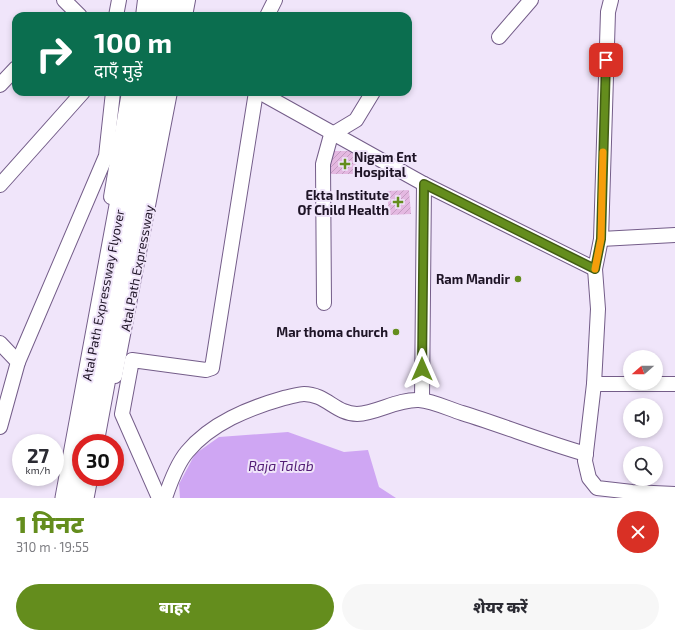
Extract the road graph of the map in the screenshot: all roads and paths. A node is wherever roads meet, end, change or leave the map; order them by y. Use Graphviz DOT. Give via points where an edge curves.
graph roads {
  1 [pos="119,0"];
  2 [pos="145,0"];
  3 [pos="158,0"];
  4 [pos="176,0"];
  5 [pos="188,0"];
  6 [pos="275,0"];
  7 [pos="531,0"];
  8 [pos="611,0"];
  9 [pos="117,12"];
  10 [pos="144,12"];
  11 [pos="156,12"];
  12 [pos="173,12"];
  13 [pos="186,12"];
  14 [pos="269,12"];
  15 [pos="499,37"];
  16 [pos="12,72"];
  17 [pos="0,85"];
  18 [pos="79,96"];
  19 [pos="113,96"];
  20 [pos="128,96"];
  21 [pos="140,96"];
  22 [pos="157,96"];
  23 [pos="169,96"];
  24 [pos="255,96"];
  25 [pos="266,96"];
  26 [pos="371,96"];
  27 [pos="333,133"];
  28 [pos="424,184"];
  29 [pos="0,185"];
  30 [pos="675,235"];
  31 [pos="601,239"];
  32 [pos="595,269"];
  33 [pos="324,303"];
  34 [pos="0,343"];
  35 [pos="18,362"];
  36 [pos="594,384"];
  37 [pos="675,384"];
  38 [pos="422,400"];
  39 [pos="90,413"];
  40 [pos="0,427"];
  41 [pos="92,434"];
  42 [pos="100,434"];
  43 [pos="586,454"];
  44 [pos="86,486"];
  45 [pos="87,486"];
  46 [pos="675,494"];
  47 [pos="65,498"];
  48 [pos="84,498"];
  49 [pos="159,498"];
  50 [pos="165,498"];
  1 -- 9 [label="street"];
  2 -- 10 [label="street"];
  3 -- 11 [label="highway"];
  4 -- 12 [label="highway"];
  5 -- 13 [label="street"];
  6 -- 14 [label="street"];
  7 -- 15 [label="street"];
  8 -- 31 [label="street" via="608,12"];
  16 -- 17 [label="street"];
  18 -- 29 [label="street"];
  19 -- 35 [label="street" via="106,156"];
  20 -- 47 [label="street" via="79,379"];
  21 -- 39 [label="highway, Atal Path Expressway Flyover"];
  22 -- 39 [label="highway, Atal Path Expressway Flyover"];
  23 -- 42 [label="street, Atal Path Expressway" via="122,346"];
  24 -- 49 [label="street" via="212,368 206,370 132,360 122,414"];
  25 -- 27 [label="street"];
  26 -- 27 [label="street" via="356,120"];
  27 -- 28 [label="street"];
  27 -- 33 [label="street" via="323,164"];
  28 -- 32 [label="street"];
  28 -- 38 [label="street"];
  30 -- 31 [label="street"];
  31 -- 32 [label="street"];
  32 -- 36 [label="street" via="598,309"];
  34 -- 35 [label="street"];
  35 -- 40 [label="street"];
  36 -- 37 [label="street"];
  36 -- 43 [label="street"];
  38 -- 43 [label="street"];
  38 -- 50 [label="street" via="404,401 357,414 342,411 318,395 303,394 265,404 208,431 186,453"];
  39 -- 41 [label="highway, Atal Path Expressway Flyover"];
  39 -- 47 [label="highway, Atal Path Expressway Flyover"];
  43 -- 46 [label="street" via="589,478 597,488"];
  44 -- 48 [label="highway"];
  45 -- 48 [label="street"];
}
